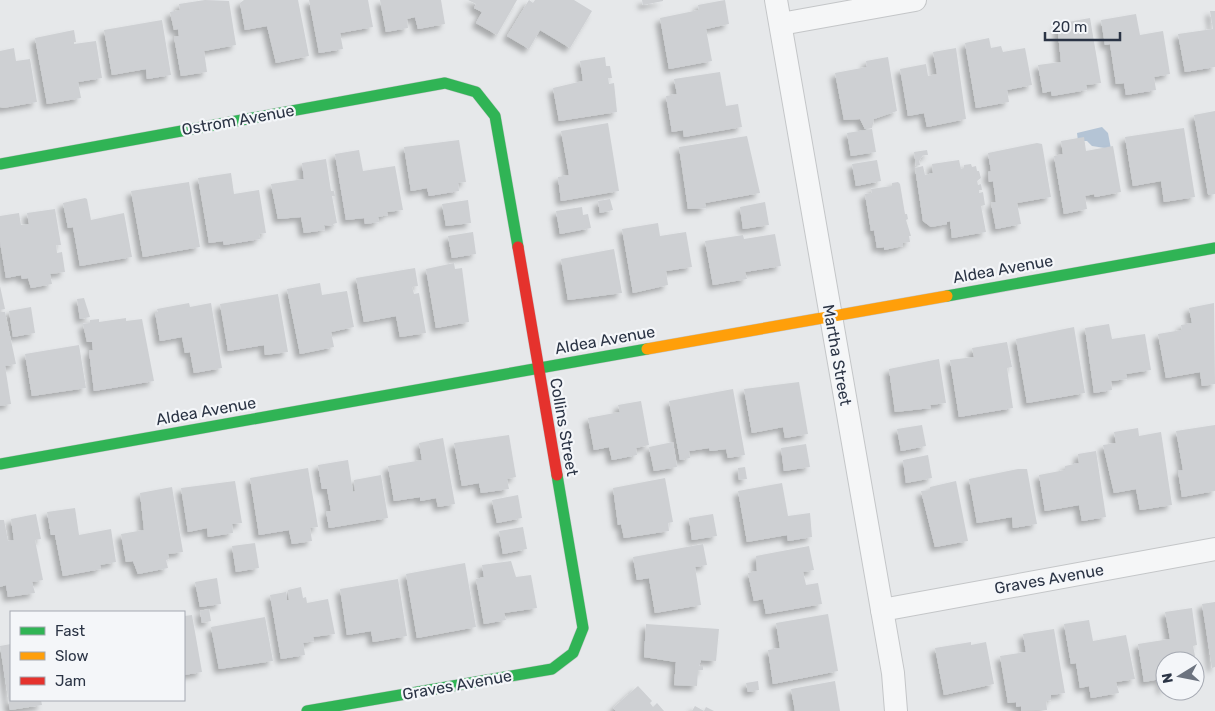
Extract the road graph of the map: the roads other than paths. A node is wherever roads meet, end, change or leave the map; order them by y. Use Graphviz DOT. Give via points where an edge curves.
graph roads {
  1 [pos="776,0"];
  2 [pos="915,0"];
  3 [pos="781,24"];
  4 [pos="476,92"];
  5 [pos="0,164"];
  6 [pos="1215,248"];
  7 [pos="830,317"];
  8 [pos="537,368"];
  9 [pos="0,464"];
  10 [pos="1215,549"];
  11 [pos="882,610"];
  12 [pos="573,653"];
  13 [pos="307,711"];
  14 [pos="896,711"];
  1 -- 3 [label="street, Martha Street"];
  2 -- 3 [label="street"];
  3 -- 7 [label="street, Martha Street"];
  4 -- 5 [label="street, Ostrom Avenue" via="445,83"];
  4 -- 8 [label="street, Collins Street" via="495,116"];
  6 -- 7 [label="street, Aldea Avenue"];
  7 -- 8 [label="street, Aldea Avenue"];
  7 -- 11 [label="street, Martha Street"];
  8 -- 9 [label="street, Aldea Avenue"];
  8 -- 12 [label="street, Collins Street" via="583,628"];
  10 -- 11 [label="street, Graves Avenue"];
  11 -- 14 [label="street, Martha Street"];
  12 -- 13 [label="street, Graves Avenue" via="552,669"];
}
